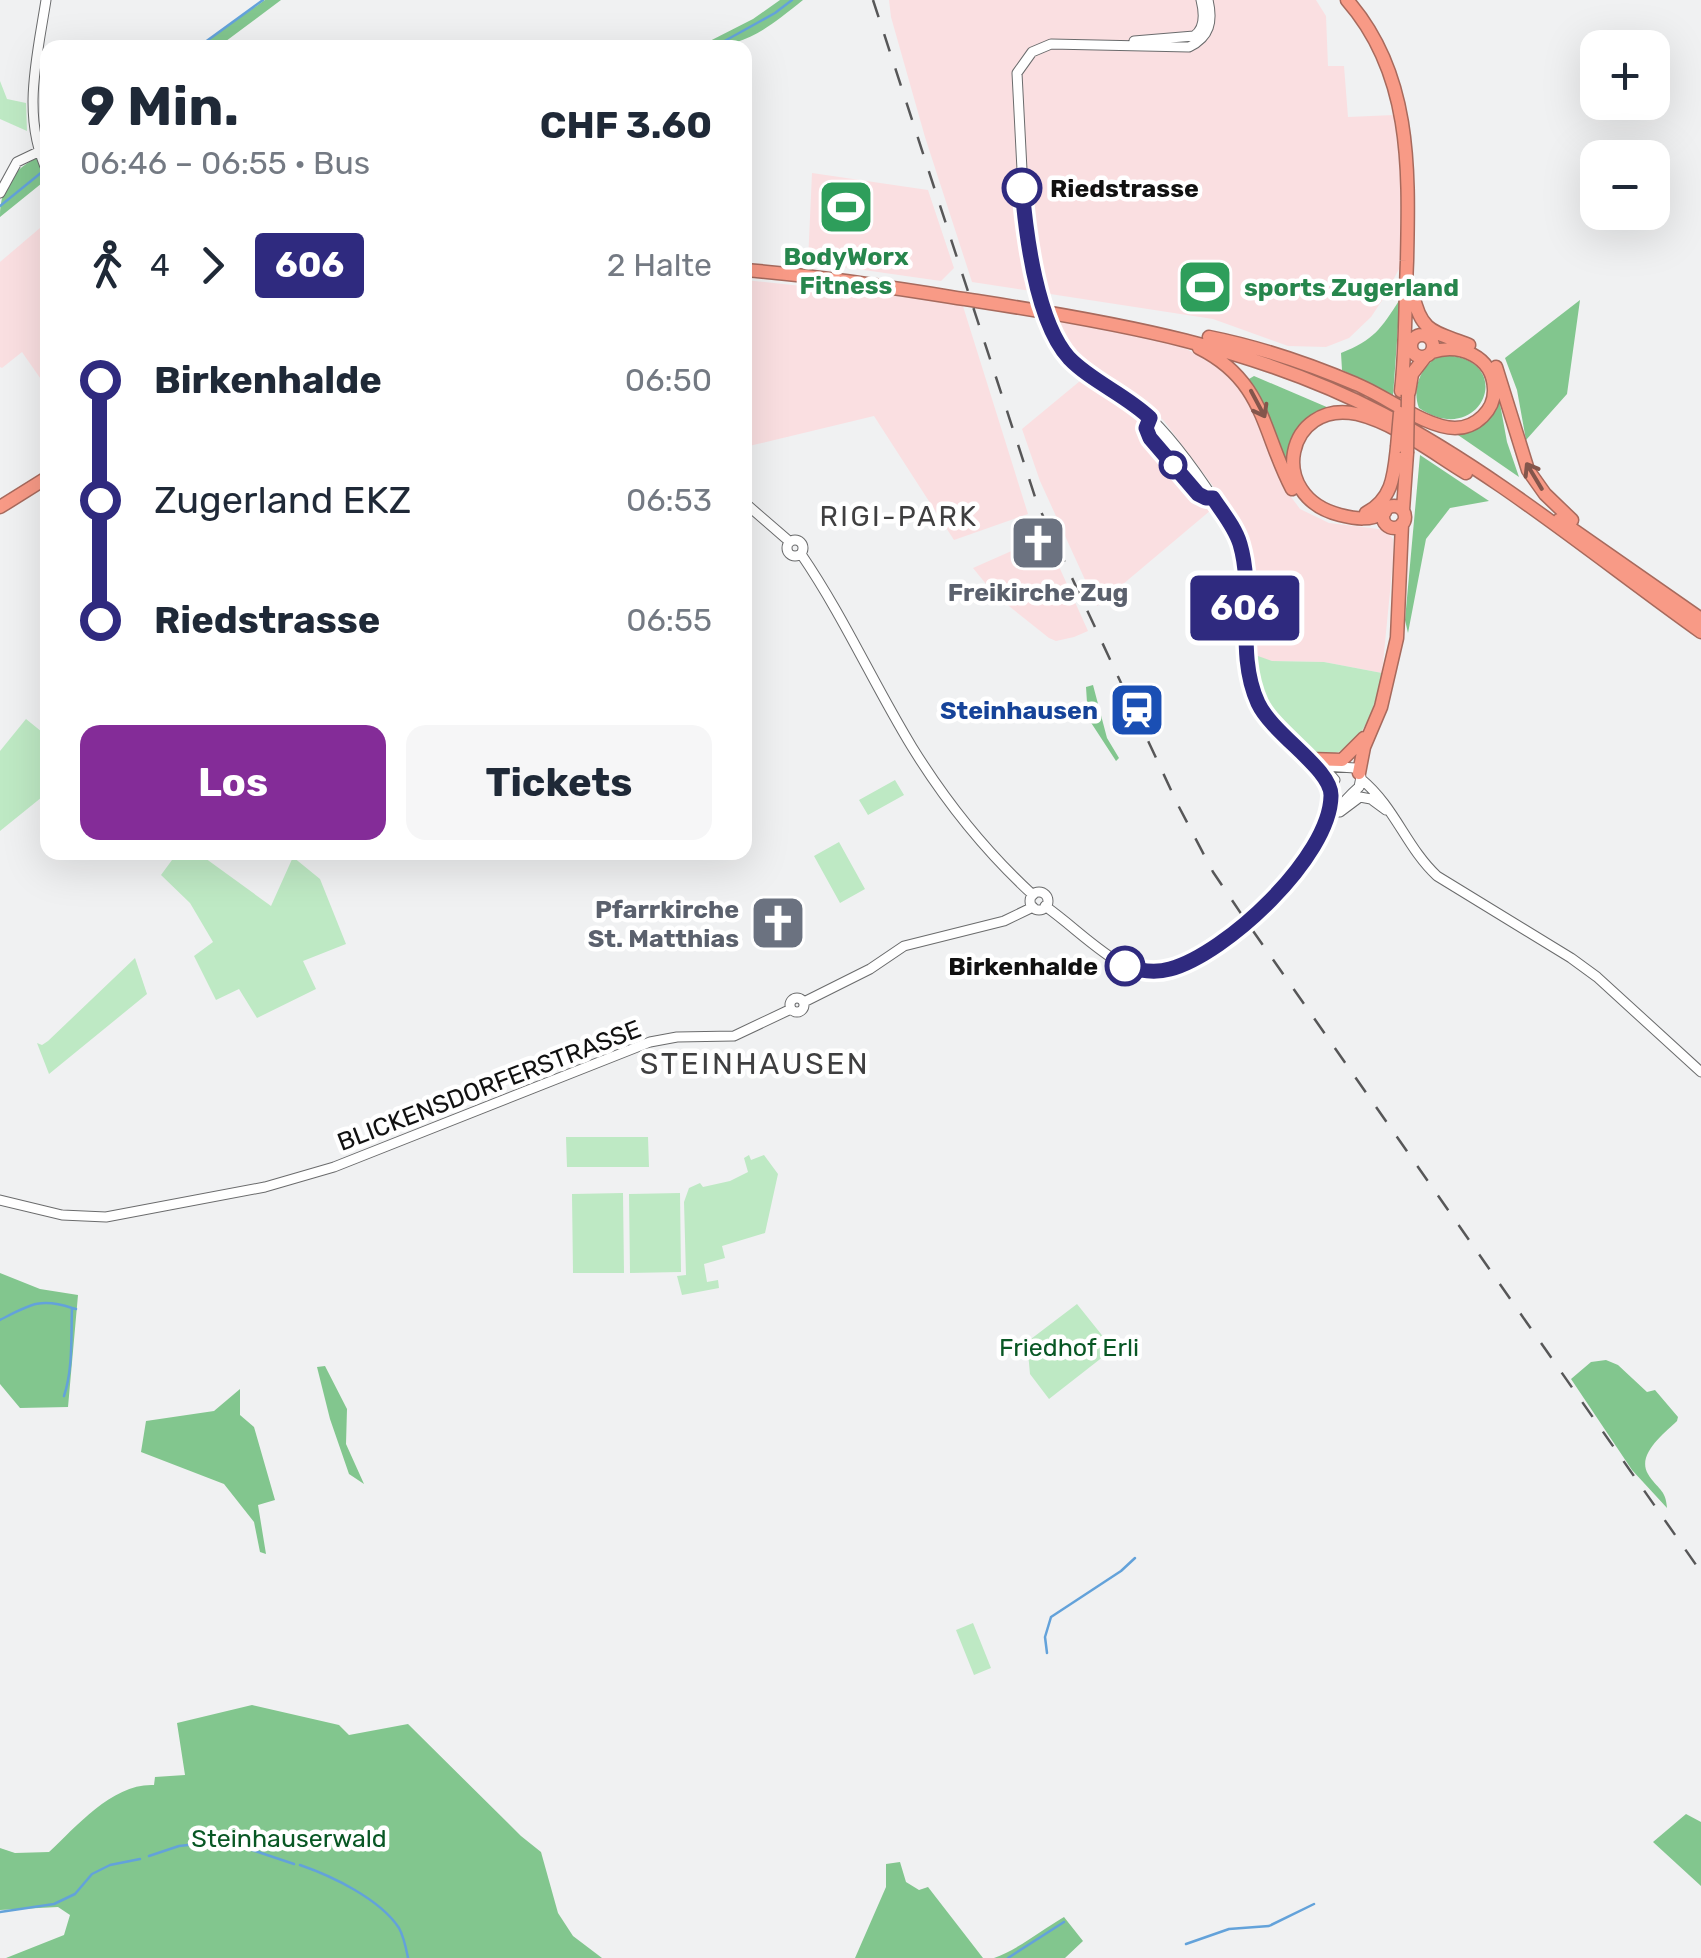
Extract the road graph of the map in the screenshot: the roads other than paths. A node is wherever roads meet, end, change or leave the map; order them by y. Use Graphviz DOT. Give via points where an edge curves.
graph roads {
  1 [pos="46,0"];
  2 [pos="1204,0"];
  3 [pos="1347,0"];
  4 [pos="1355,0"];
  5 [pos="1122,44"];
  6 [pos="40,155"];
  7 [pos="0,193"];
  8 [pos="752,263"];
  9 [pos="752,271"];
  10 [pos="1410,298"];
  11 [pos="1160,332"];
  12 [pos="1209,336"];
  13 [pos="1423,346"];
  14 [pos="1472,346"];
  15 [pos="1404,392"];
  16 [pos="1402,450"];
  17 [pos="40,472"];
  18 [pos="40,482"];
  19 [pos="0,497"];
  20 [pos="0,507"];
  21 [pos="752,509"];
  22 [pos="1340,515"];
  23 [pos="1392,517"];
  24 [pos="1578,544"];
  25 [pos="1656,586"];
  26 [pos="1701,618"];
  27 [pos="1701,632"];
  28 [pos="1373,724"];
  29 [pos="1315,762"];
  30 [pos="1353,778"];
  31 [pos="1336,782"];
  32 [pos="1399,821"];
  33 [pos="1323,828"];
  34 [pos="1032,895"];
  35 [pos="1045,906"];
  36 [pos="1033,907"];
  37 [pos="1701,1072"];
  38 [pos="0,1200"];
  1 -- 6 [label="street" via="32,88"];
  2 -- 5 [label="street" via="1194,36"];
  2 -- 5 [label="street" via="1211,19 1197,43"];
  3 -- 10 [label="highway" via="1386,60 1404,120"];
  4 -- 10 [label="highway" via="1386,45 1410,116"];
  5 -- 29 [label="street, bridge" via="1051,44 1032,52 1017,73 1028,252 1055,337 1069,358 1150,418 1230,524 1242,551 1254,694 1277,731"];
  6 -- 7 [label="street" via="18,162"];
  8 -- 12 [label="highway" via="1086,311"];
  9 -- 11 [label="highway"];
  10 -- 13 [label="highway"];
  10 -- 14 [label="highway" via="1429,330"];
  10 -- 15 [label="highway"];
  11 -- 23 [label="highway, one-way" via="1208,352 1238,375 1263,413 1292,491 1310,510 1350,524"];
  11 -- 24 [label="highway" via="1269,364 1369,407 1448,452"];
  12 -- 13 [label="highway" via="1342,378 1439,425 1472,425 1493,400 1488,367 1466,351"];
  12 -- 25 [label="highway" via="1396,413"];
  13 -- 14 [label="highway"];
  13 -- 15 [label="highway"];
  25 -- 14 [label="highway, one-way" via="1540,488 1518,445 1500,374"];
  15 -- 16 [label="highway, bridge"];
  16 -- 22 [label="highway" via="1382,502 1363,514"];
  16 -- 23 [label="highway"];
  17 -- 19 [label="highway"];
  18 -- 20 [label="highway"];
  21 -- 34 [label="street" via="790,542 800,542 930,775 988,851"];
  22 -- 23 [label="highway"];
  22 -- 24 [label="highway" via="1306,498 1292,459 1308,426 1343,412 1405,436"];
  23 -- 28 [label="highway" via="1399,620"];
  24 -- 27 [label="highway"];
  25 -- 26 [label="highway"];
  28 -- 29 [label="highway" via="1348,757"];
  28 -- 30 [label="highway"];
  29 -- 30 [label="street"];
  29 -- 31 [label="street"];
  29 -- 33 [label="street" via="1330,786"];
  30 -- 31 [label="street"];
  30 -- 31 [label="street" via="1341,791"];
  30 -- 32 [label="street"];
  30 -- 33 [label="street"];
  31 -- 33 [label="street" via="1336,801"];
  32 -- 33 [label="street" via="1360,797"];
  32 -- 37 [label="street" via="1438,876 1571,958"];
  33 -- 35 [label="street" via="1251,920 1199,958 1160,971 1126,966"];
  34 -- 35 [label="street" via="1044,894"];
  34 -- 36 [label="street"];
  35 -- 36 [label="street"];
  36 -- 38 [label="street, BLICKENSDORFERSTRASSE" via="1004,921 904,946 804,1002 794,998 791,1009 734,1036 650,1042 317,1173 106,1218"];
}
